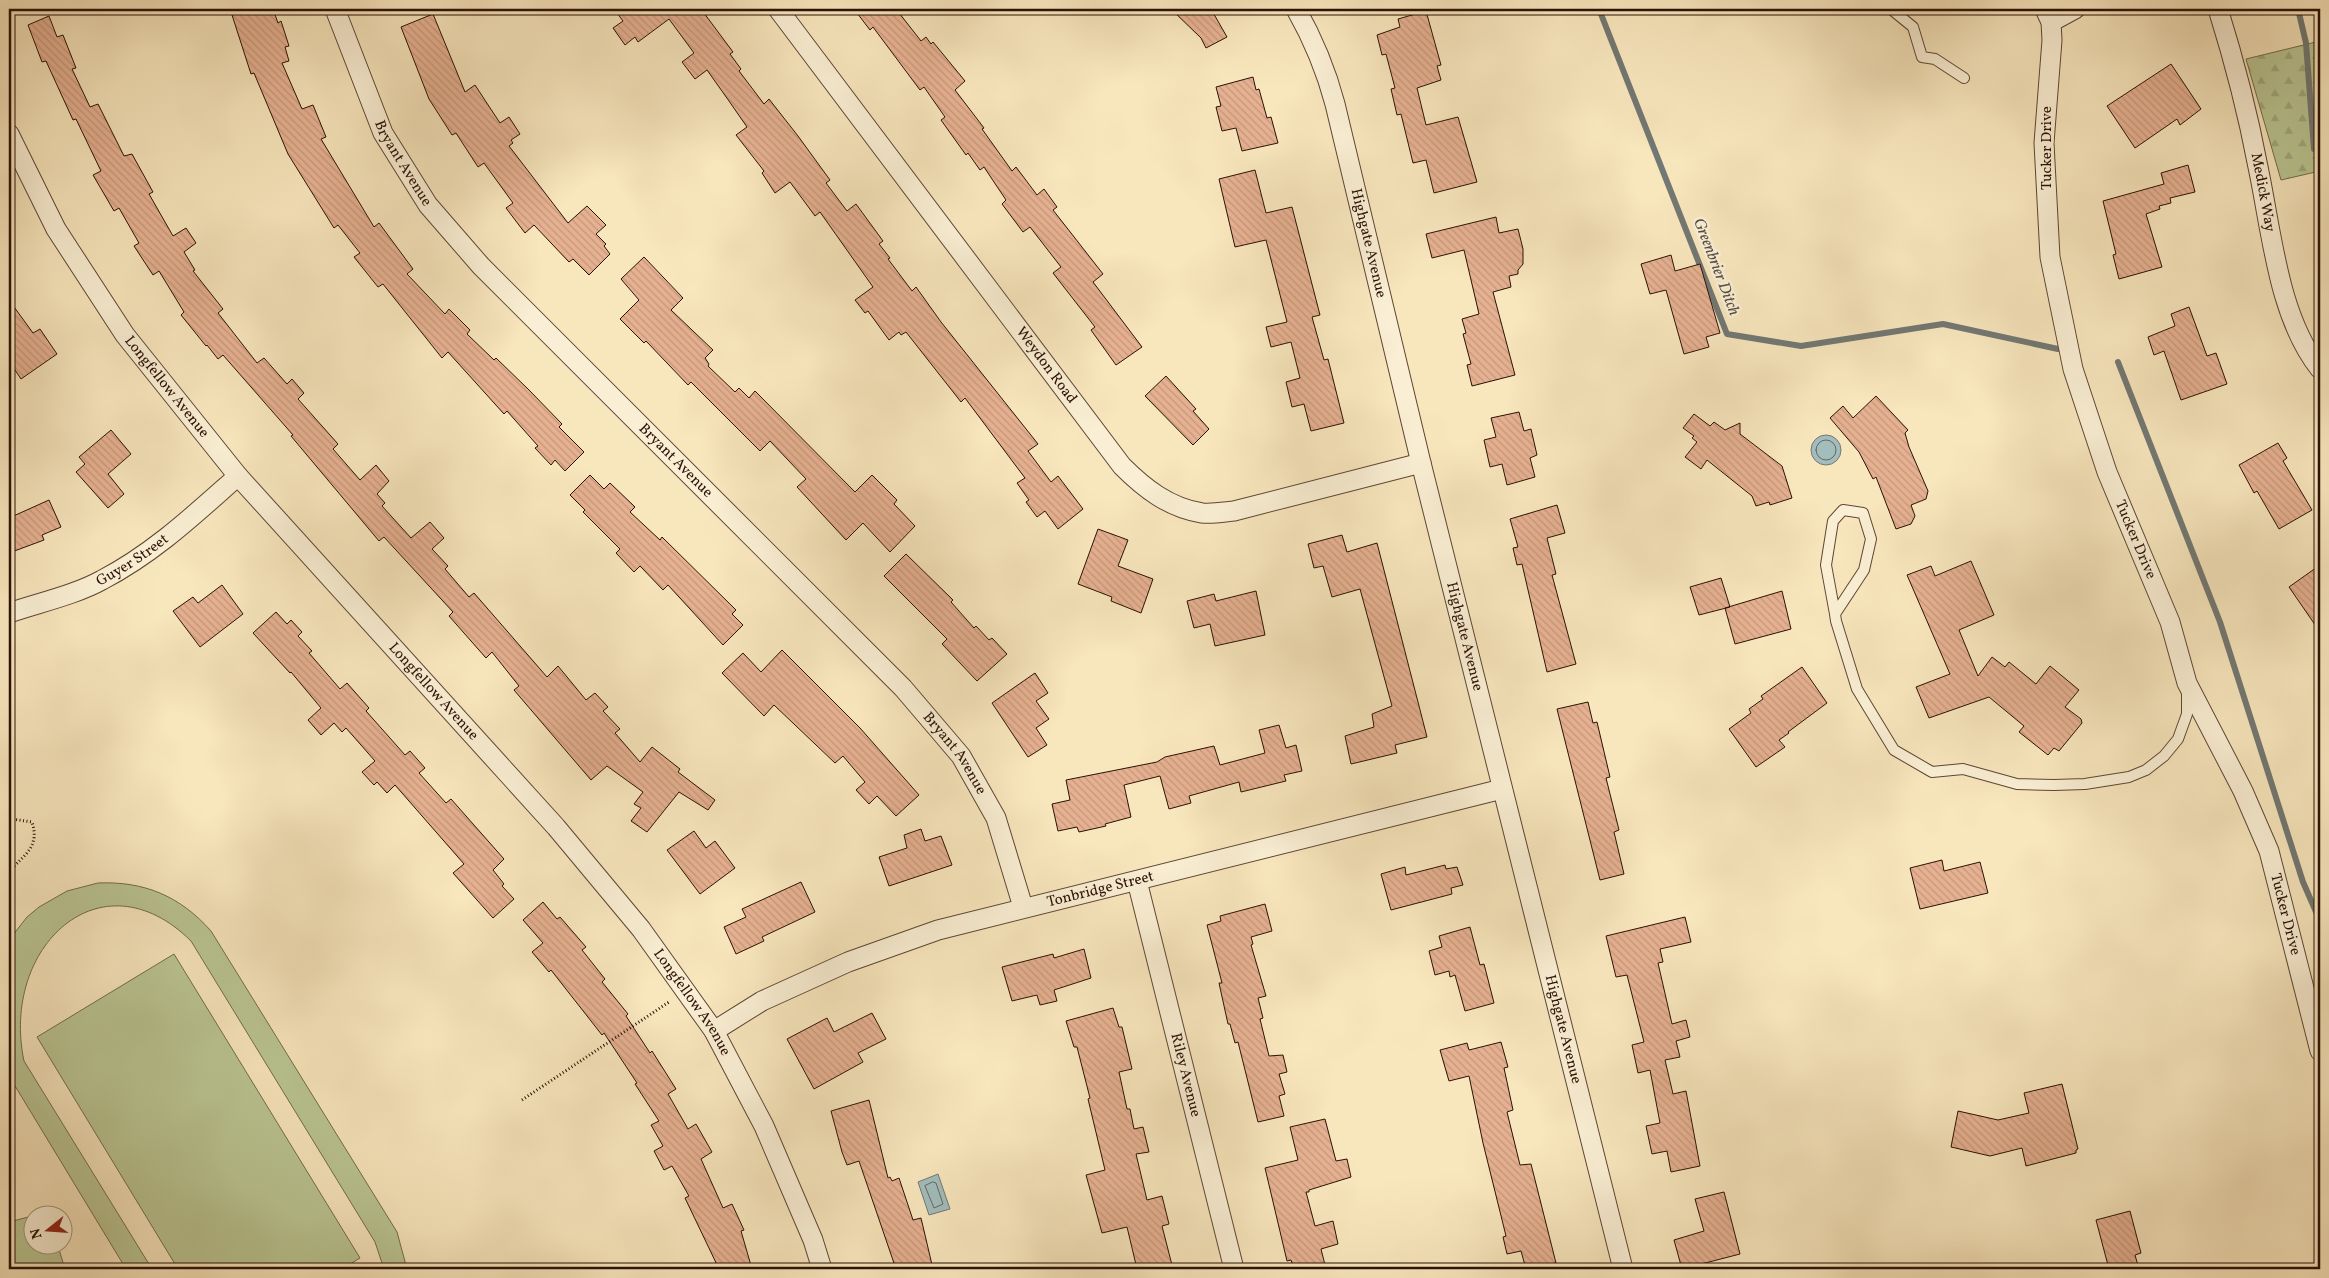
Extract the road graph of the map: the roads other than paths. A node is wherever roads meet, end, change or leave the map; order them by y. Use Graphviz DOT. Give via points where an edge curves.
graph roads {
  1 [pos="335,9"];
  2 [pos="778,9"];
  3 [pos="1296,9"];
  4 [pos="1891,9"];
  5 [pos="2075,9"];
  6 [pos="2218,9"];
  7 [pos="2048,15"];
  8 [pos="1964,78"];
  9 [pos="9,134"];
  10 [pos="2320,369"];
  11 [pos="1421,463"];
  12 [pos="238,476"];
  13 [pos="9,613"];
  14 [pos="1835,614"];
  15 [pos="2187,681"];
  16 [pos="1502,788"];
  17 [pos="1137,881"];
  18 [pos="1023,907"];
  19 [pos="714,1031"];
  20 [pos="2320,1051"];
  21 [pos="822,1269"];
  22 [pos="1234,1269"];
  23 [pos="1622,1269"];
  1 -- 18 [label="street, Bryant Avenue" via="383,133 428,205 481,266 903,688 961,756 996,818"];
  2 -- 11 [label="street, Weydon Road" via="1122,466 1144,488 1172,504 1203,513 1234,511"];
  3 -- 11 [label="street, Highgate Avenue" via="1326,71"];
  4 -- 8 [label="lane" via="1913,27 1922,56 1936,59"];
  5 -- 7 [label="street"];
  6 -- 10 [label="street, Medick Way" via="2258,162 2284,294 2294,326"];
  7 -- 15 [label="street, Tucker Drive" via="2052,40 2044,142 2050,257 2076,378 2107,472 2170,622"];
  9 -- 12 [label="street, Longfellow Avenue" via="56,229 124,335"];
  11 -- 16 [label="street, Highgate Avenue"];
  12 -- 13 [label="street, Guyer Street" via="148,552 101,581"];
  12 -- 19 [label="street, Longfellow Avenue" via="556,828 641,929"];
  14 -- 14 [label="lane" via="1826,565 1833,521 1843,510 1863,513 1871,539 1864,570"];
  14 -- 15 [label="lane" via="1857,689 1894,750 1932,772 1963,769 2017,784 2054,785 2128,777 2146,770 2178,739 2187,714"];
  15 -- 20 [label="street, Tucker Drive" via="2243,791 2269,851"];
  16 -- 17 [label="street, Tonbridge Street"];
  16 -- 23 [label="street, Highgate Avenue"];
  17 -- 18 [label="street, Tonbridge Street"];
  17 -- 22 [label="street, Riley Avenue"];
  18 -- 19 [label="street, Tonbridge Street" via="938,930 848,962 762,1001"];
  19 -- 21 [label="street, Longfellow Avenue" via="764,1126 813,1240"];
}
